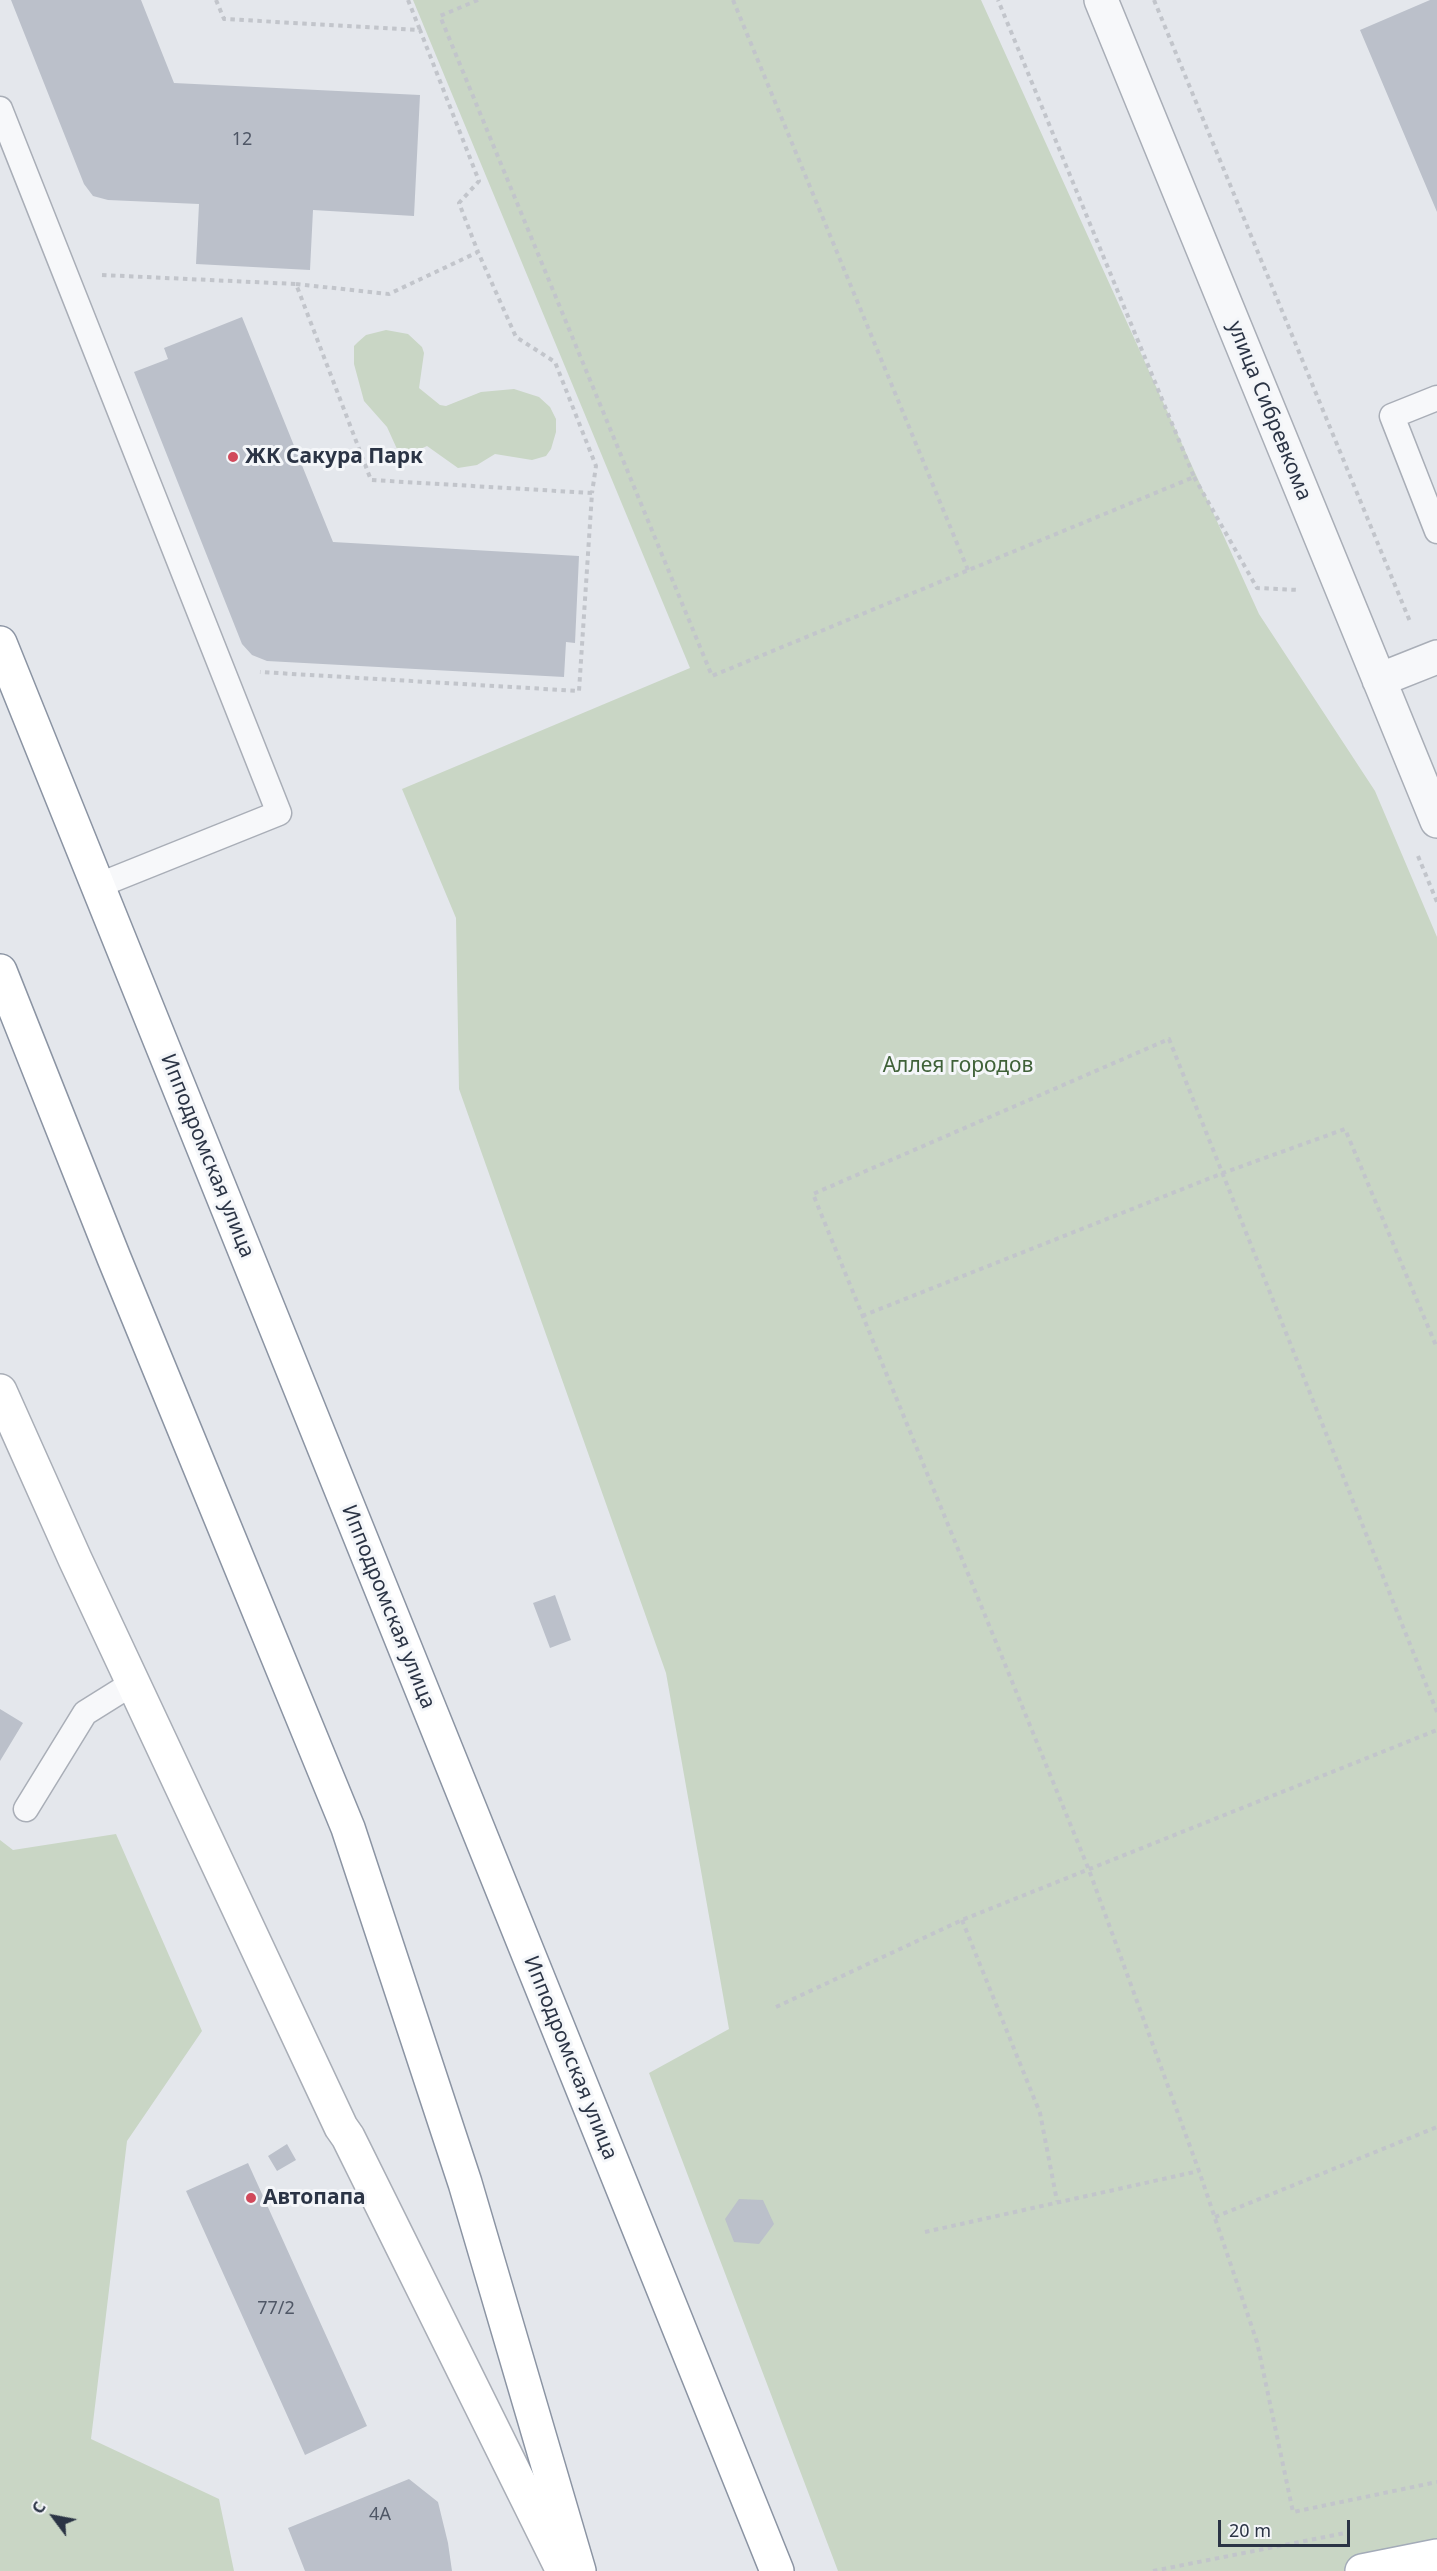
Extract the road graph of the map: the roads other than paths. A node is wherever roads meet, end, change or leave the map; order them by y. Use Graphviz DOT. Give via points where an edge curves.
graph roads {
  1 [pos="1101,0"];
  2 [pos="0,109"];
  3 [pos="1437,398"];
  4 [pos="1437,531"];
  5 [pos="0,643"];
  6 [pos="1432,659"];
  7 [pos="1379,680"];
  8 [pos="1437,821"];
  9 [pos="98,885"];
  10 [pos="0,971"];
  11 [pos="0,1391"];
  12 [pos="133,1683"];
  13 [pos="26,1809"];
  14 [pos="1437,2556"];
  15 [pos="563,2571"];
  16 [pos="579,2571"];
  17 [pos="777,2571"];
  18 [pos="1362,2571"];
  1 -- 7 [label="street, улица Сибревкома"];
  2 -- 9 [label="lane" via="279,813"];
  3 -- 4 [label="lane" via="1392,416"];
  5 -- 9 [label="main road, Ипподромская улица"];
  6 -- 7 [label="street"];
  7 -- 8 [label="street, улица Сибревкома"];
  9 -- 17 [label="main road, Ипподромская улица"];
  10 -- 16 [label="main road" via="348,1828 465,2183"];
  11 -- 12 [label="main road"];
  12 -- 13 [label="lane" via="85,1713"];
  12 -- 15 [label="main road" via="341,2127"];
  14 -- 18 [label="main road"];
}
